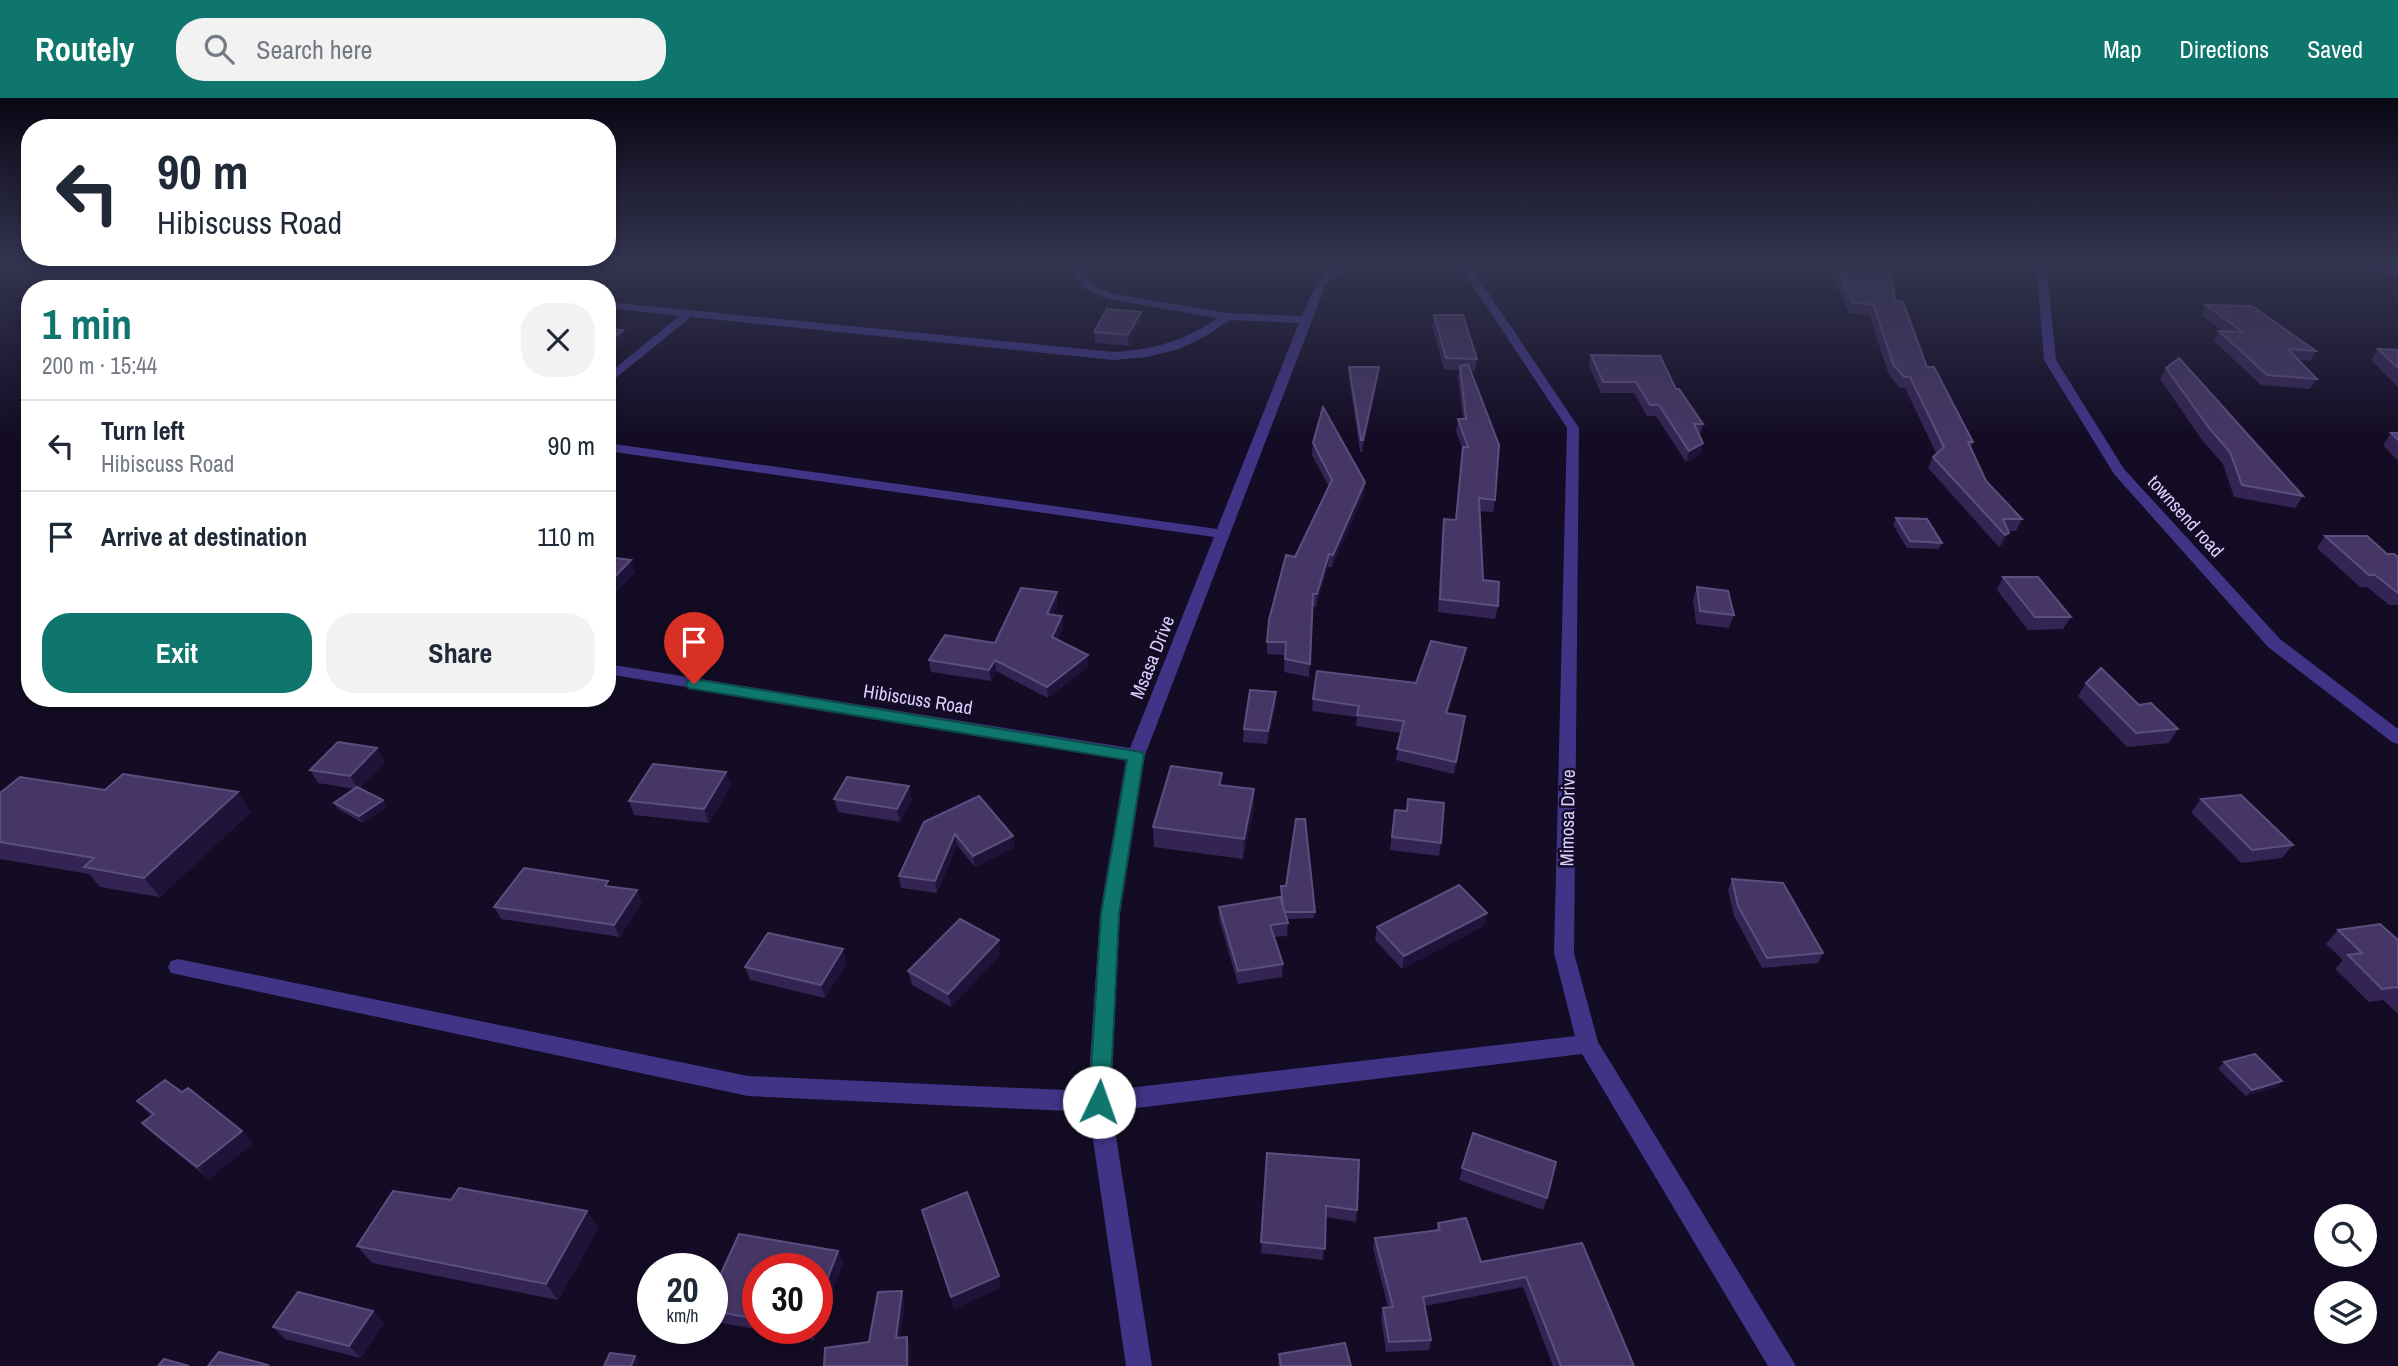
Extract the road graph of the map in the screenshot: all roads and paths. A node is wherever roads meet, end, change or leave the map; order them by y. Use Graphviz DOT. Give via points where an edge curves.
graph roads {
  1 [pos="680,321"];
  2 [pos="751,321"];
  3 [pos="1221,321"];
  4 [pos="1307,321"];
  5 [pos="1502,321"];
  6 [pos="2046,321"];
  7 [pos="616,374"];
  8 [pos="616,448"];
  9 [pos="1224,534"];
  10 [pos="616,671"];
  11 [pos="2398,738"];
  12 [pos="1136,755"];
  13 [pos="178,967"];
  14 [pos="1588,1044"];
  15 [pos="1099,1102"];
  16 [pos="1139,1366"];
  17 [pos="1783,1366"];
  1 -- 7 [label="street"];
  2 -- 3 [label="street" via="1114,356 1171,349"];
  4 -- 9 [label="street, Msasa Drive"];
  5 -- 14 [label="street, Mimosa Drive" via="1573,428 1564,953"];
  6 -- 11 [label="street, townsend road" via="2050,360 2119,471 2274,643"];
  8 -- 9 [label="street"];
  9 -- 12 [label="street, Msasa Drive"];
  10 -- 12 [label="street, Hibiscuss Road"];
  12 -- 15 [label="street, Msasa Drive" via="1110,914"];
  13 -- 15 [label="street" via="748,1086"];
  14 -- 15 [label="street"];
  14 -- 17 [label="street, Mimosa Drive"];
  15 -- 16 [label="street, Msasa Drive"];
}
